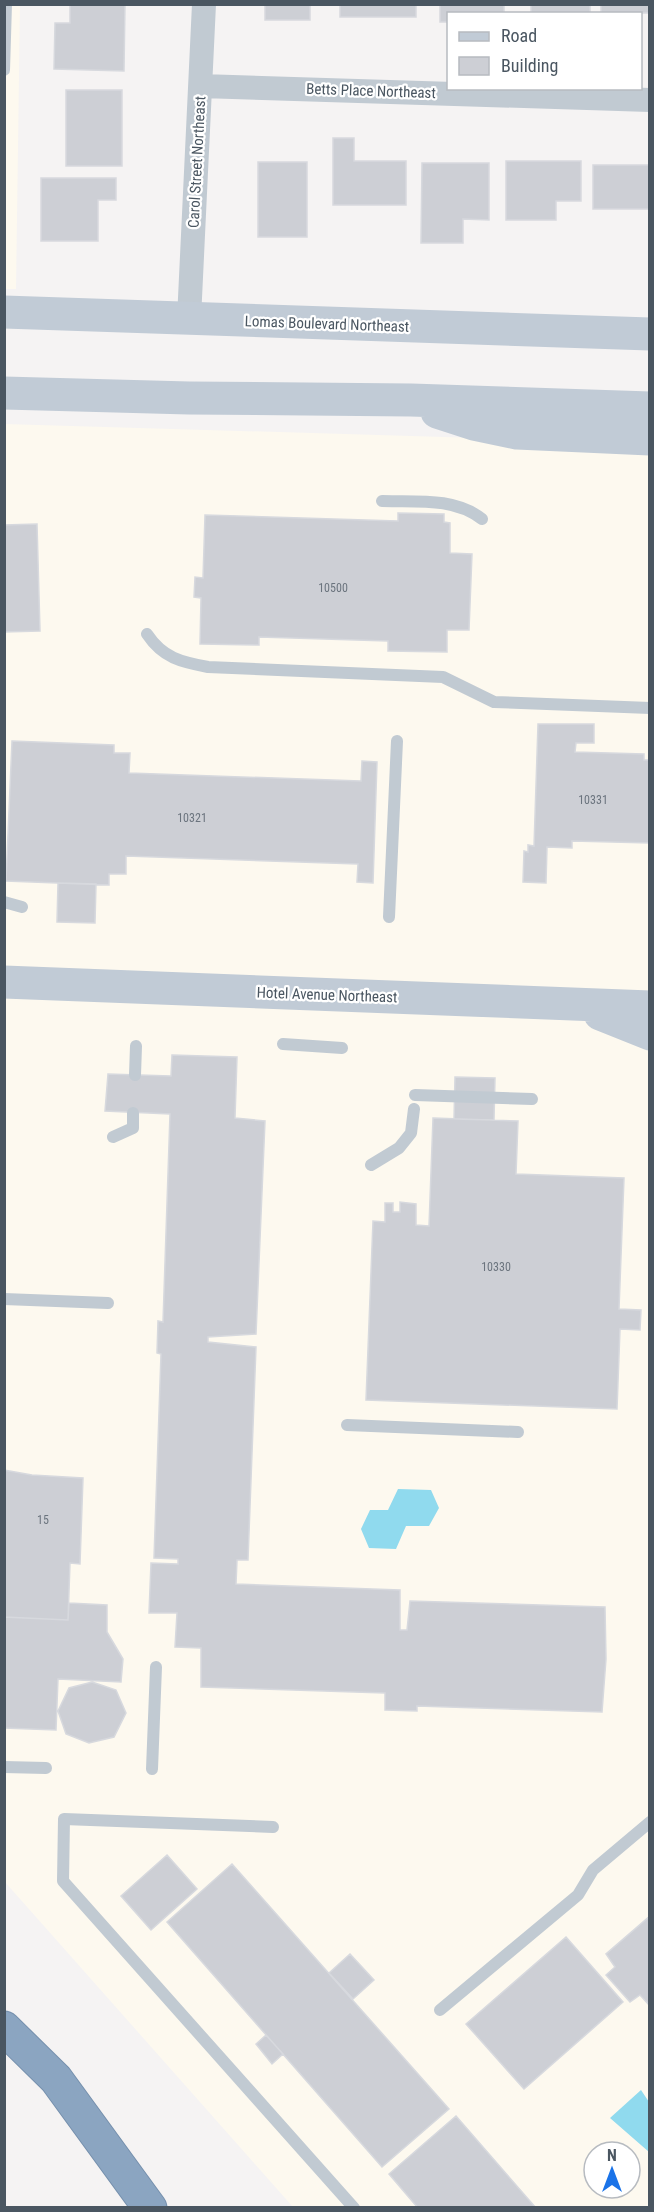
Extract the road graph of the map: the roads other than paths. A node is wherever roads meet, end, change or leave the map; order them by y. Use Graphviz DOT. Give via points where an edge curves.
graph roads {
  1 [pos="6,4"];
  2 [pos="204,4"];
  3 [pos="5,56"];
  4 [pos="4,70"];
  5 [pos="201,86"];
  6 [pos="650,99"];
  7 [pos="4,312"];
  8 [pos="189,319"];
  9 [pos="650,334"];
  10 [pos="4,393"];
  11 [pos="411,400"];
  12 [pos="650,408"];
  13 [pos="650,439"];
  14 [pos="382,501"];
  15 [pos="482,519"];
  16 [pos="147,634"];
  17 [pos="650,708"];
  18 [pos="398,741"];
  19 [pos="4,902"];
  20 [pos="22,908"];
  21 [pos="389,917"];
  22 [pos="4,982"];
  23 [pos="576,1004"];
  24 [pos="650,1007"];
  25 [pos="650,1034"];
  26 [pos="283,1044"];
  27 [pos="136,1046"];
  28 [pos="342,1048"];
  29 [pos="135,1075"];
  30 [pos="415,1095"];
  31 [pos="532,1099"];
  32 [pos="414,1109"];
  33 [pos="134,1113"];
  34 [pos="113,1137"];
  35 [pos="371,1165"];
  36 [pos="4,1299"];
  37 [pos="108,1303"];
  38 [pos="347,1425"];
  39 [pos="519,1432"];
  40 [pos="156,1667"];
  41 [pos="4,1767"];
  42 [pos="46,1768"];
  43 [pos="152,1769"];
  44 [pos="650,1822"];
  45 [pos="273,1827"];
  46 [pos="440,2010"];
  47 [pos="4,2028"];
  48 [pos="150,2208"];
  49 [pos="354,2208"];
  1 -- 3 [label="lane"];
  2 -- 5 [label="street, Carol Street Northeast"];
  3 -- 4 [label="lane"];
  5 -- 6 [label="street, Betts Place Northeast"];
  5 -- 8 [label="street, Carol Street Northeast"];
  7 -- 8 [label="main road, Lomas Boulevard Northeast"];
  8 -- 9 [label="main road, Lomas Boulevard Northeast"];
  10 -- 11 [label="main road"];
  11 -- 12 [label="main road"];
  11 -- 13 [label="main road" via="474,424 517,433"];
  14 -- 15 [label="lane" via="457,506"];
  16 -- 17 [label="lane" via="160,651 207,667 443,677 494,702"];
  18 -- 21 [label="lane"];
  19 -- 20 [label="lane"];
  22 -- 23 [label="main road, Hotel Avenue Northeast"];
  23 -- 24 [label="main road, Hotel Avenue Northeast"];
  23 -- 25 [label="main road"];
  26 -- 28 [label="lane"];
  27 -- 29 [label="lane"];
  30 -- 31 [label="lane"];
  32 -- 35 [label="lane" via="411,1133 399,1149"];
  33 -- 34 [label="lane" via="133,1128"];
  36 -- 37 [label="lane"];
  38 -- 39 [label="lane"];
  40 -- 43 [label="lane"];
  41 -- 42 [label="lane"];
  44 -- 46 [label="lane" via="593,1869 578,1895"];
  45 -- 49 [label="lane" via="64,1819 63,1881"];
  47 -- 48 [label="highway" via="56,2079"];
}
